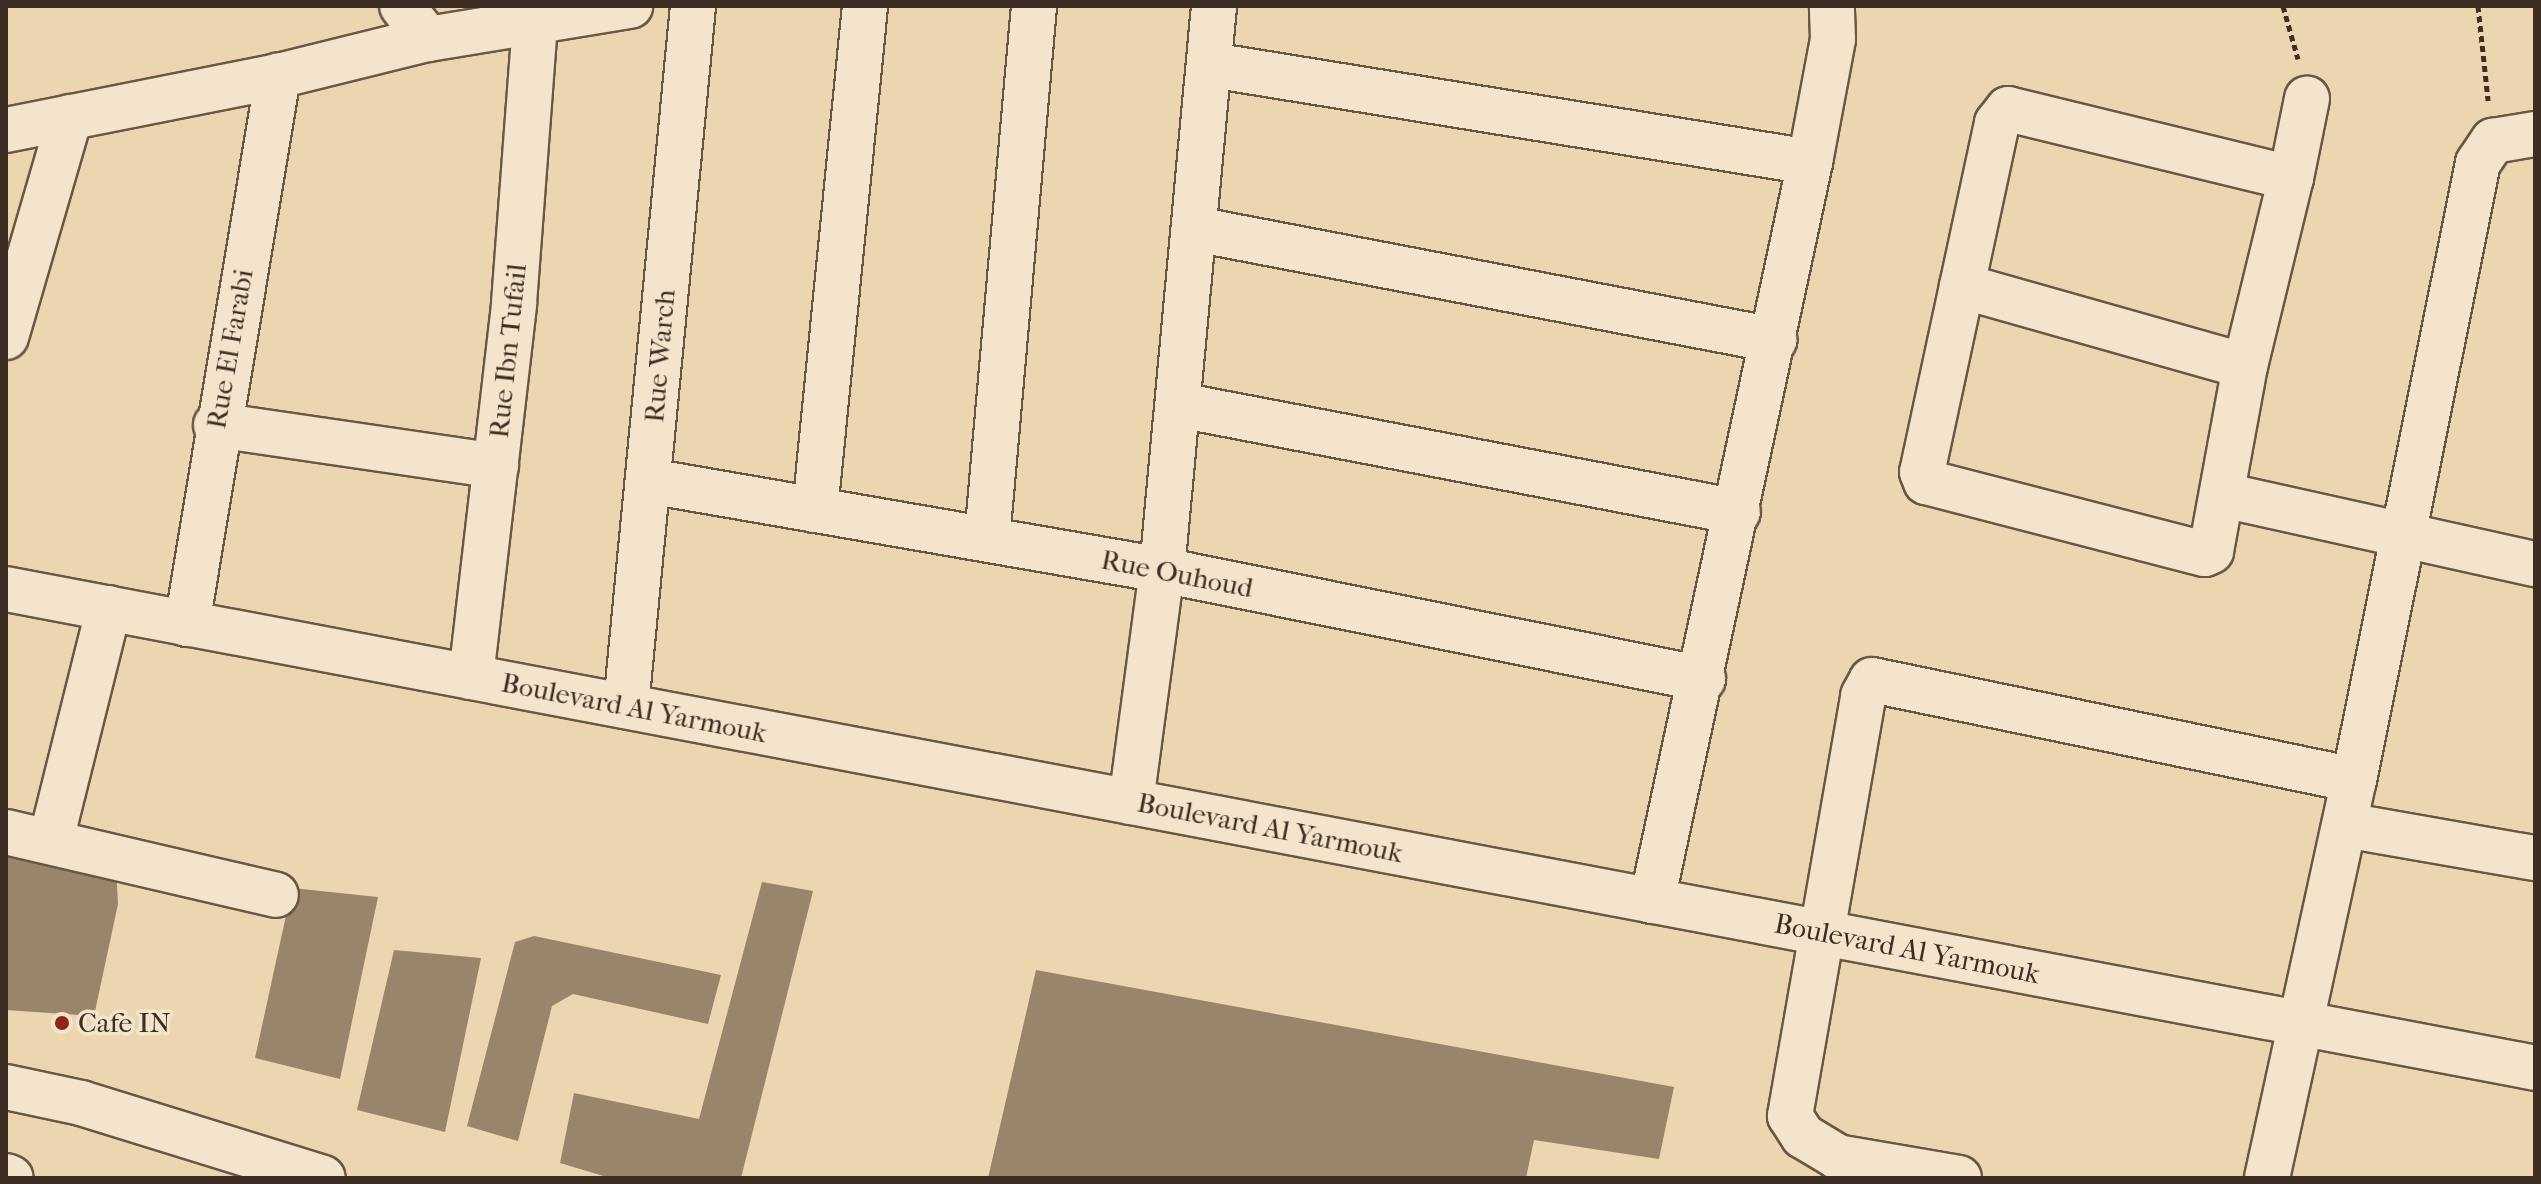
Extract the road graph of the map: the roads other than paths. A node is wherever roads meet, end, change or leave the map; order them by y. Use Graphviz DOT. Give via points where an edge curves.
graph roads {
  1 [pos="630,6"];
  2 [pos="693,6"];
  3 [pos="865,6"];
  4 [pos="1034,6"];
  5 [pos="1214,6"];
  6 [pos="1832,6"];
  7 [pos="555,16"];
  8 [pos="415,22"];
  9 [pos="1211,65"];
  10 [pos="278,76"];
  11 [pos="2307,99"];
  12 [pos="70,117"];
  13 [pos="6,130"];
  14 [pos="2535,134"];
  15 [pos="1810,162"];
  16 [pos="2291,178"];
  17 [pos="1195,229"];
  18 [pos="1962,286"];
  19 [pos="6,337"];
  20 [pos="1774,340"];
  21 [pos="2245,366"];
  22 [pos="1179,405"];
  23 [pos="216,425"];
  24 [pos="496,466"];
  25 [pos="649,481"];
  26 [pos="2223,495"];
  27 [pos="815,510"];
  28 [pos="1738,512"];
  29 [pos="2404,536"];
  30 [pos="987,539"];
  31 [pos="2535,564"];
  32 [pos="1162,570"];
  33 [pos="6,589"];
  34 [pos="109,608"];
  35 [pos="187,624"];
  36 [pos="471,677"];
  37 [pos="1703,679"];
  38 [pos="626,706"];
  39 [pos="2354,780"];
  40 [pos="1131,802"];
  41 [pos="2345,825"];
  42 [pos="6,832"];
  43 [pos="51,840"];
  44 [pos="2535,858"];
  45 [pos="276,895"];
  46 [pos="1652,901"];
  47 [pos="1824,933"];
  48 [pos="2300,1023"];
  49 [pos="2535,1068"];
  50 [pos="6,1087"];
  51 [pos="323,1178"];
  52 [pos="1959,1178"];
  53 [pos="2267,1178"];
  1 -- 7 [label="street"];
  2 -- 25 [label="street, Rue Warch"];
  3 -- 27 [label="street"];
  4 -- 30 [label="street"];
  5 -- 9 [label="street"];
  6 -- 15 [label="street" via="1833,39"];
  7 -- 8 [label="street"];
  7 -- 24 [label="street, Rue Ibn Tufail"];
  8 -- 10 [label="street"];
  9 -- 15 [label="street"];
  9 -- 17 [label="street"];
  10 -- 12 [label="street"];
  10 -- 23 [label="street, Rue El Farabi"];
  11 -- 16 [label="street"];
  12 -- 13 [label="street"];
  12 -- 19 [label="street"];
  14 -- 29 [label="street" via="2493,141 2478,163"];
  15 -- 20 [label="street"];
  16 -- 18 [label="street" via="2008,109 1997,123"];
  16 -- 21 [label="street"];
  17 -- 20 [label="street"];
  17 -- 22 [label="street"];
  18 -- 21 [label="street"];
  18 -- 26 [label="street" via="1922,472 1926,482 2205,554 2214,545"];
  20 -- 28 [label="street"];
  21 -- 26 [label="street"];
  22 -- 28 [label="street"];
  22 -- 32 [label="street"];
  23 -- 24 [label="street"];
  23 -- 35 [label="street, Rue El Farabi"];
  24 -- 36 [label="street, Rue Ibn Tufail"];
  25 -- 27 [label="street, Rue Ouhoud"];
  25 -- 38 [label="street, Rue Warch"];
  26 -- 29 [label="street"];
  27 -- 30 [label="street, Rue Ouhoud"];
  28 -- 37 [label="street"];
  29 -- 31 [label="street"];
  29 -- 39 [label="street"];
  30 -- 32 [label="street, Rue Ouhoud"];
  32 -- 37 [label="street, Rue Ouhoud"];
  32 -- 40 [label="street"];
  33 -- 34 [label="street, Boulevard Al Yarmouk"];
  34 -- 35 [label="street, Boulevard Al Yarmouk"];
  34 -- 43 [label="street"];
  35 -- 36 [label="street, Boulevard Al Yarmouk"];
  36 -- 38 [label="street, Boulevard Al Yarmouk"];
  37 -- 46 [label="street"];
  38 -- 40 [label="street, Boulevard Al Yarmouk"];
  39 -- 41 [label="street"];
  39 -- 47 [label="street" via="1872,680 1863,696"];
  40 -- 46 [label="street, Boulevard Al Yarmouk"];
  41 -- 44 [label="street"];
  41 -- 48 [label="street"];
  42 -- 43 [label="street"];
  43 -- 45 [label="street"];
  46 -- 47 [label="street, Boulevard Al Yarmouk"];
  47 -- 48 [label="street, Boulevard Al Yarmouk"];
  47 -- 52 [label="street" via="1790,1116 1803,1136 1838,1157"];
  48 -- 49 [label="street, Boulevard Al Yarmouk"];
  48 -- 53 [label="street"];
  50 -- 51 [label="street" via="81,1103"];
}
